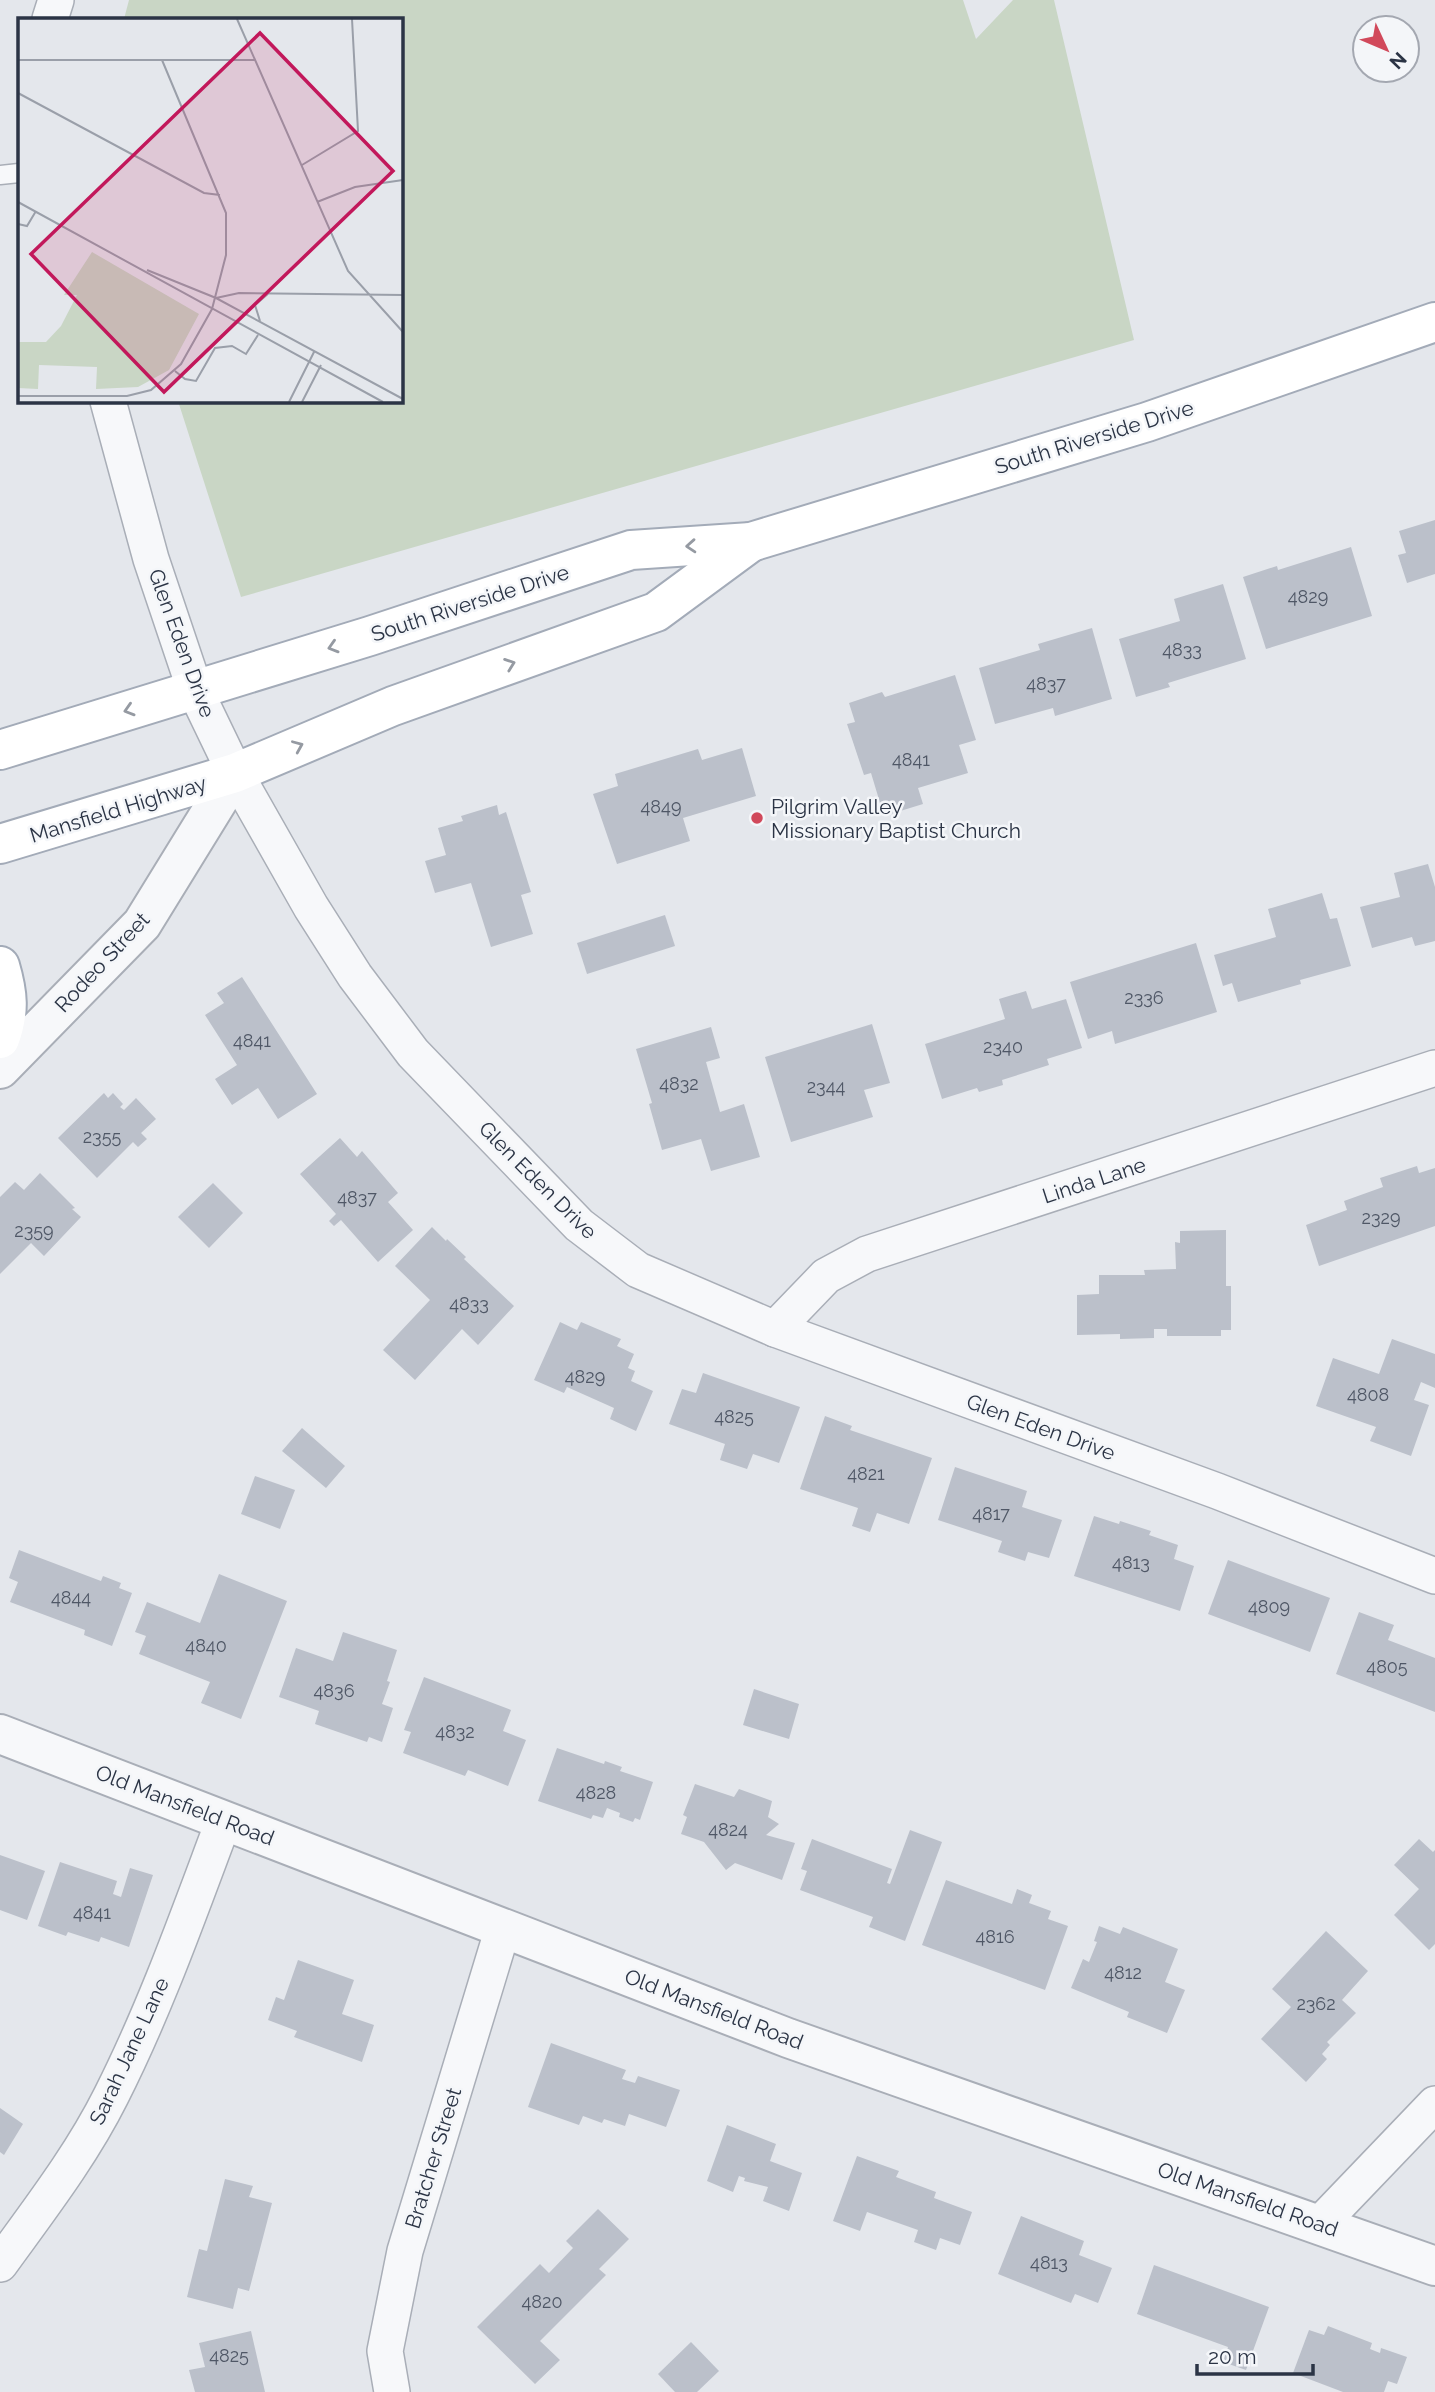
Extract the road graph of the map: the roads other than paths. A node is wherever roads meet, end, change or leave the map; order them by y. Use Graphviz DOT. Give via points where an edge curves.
graph roads {
  1 [pos="56,0"];
  2 [pos="50,18"];
  3 [pos="18,173"];
  4 [pos="0,175"];
  5 [pos="1435,323"];
  6 [pos="108,402"];
  7 [pos="751,542"];
  8 [pos="195,690"];
  9 [pos="0,750"];
  10 [pos="235,773"];
  11 [pos="0,845"];
  12 [pos="0,966"];
  13 [pos="0,1039"];
  14 [pos="1435,1068"];
  15 [pos="0,1069"];
  16 [pos="775,1329"];
  17 [pos="1435,1576"];
  18 [pos="0,1734"];
  19 [pos="224,1820"];
  20 [pos="503,1928"];
  21 [pos="1435,2104"];
  22 [pos="1320,2224"];
  23 [pos="0,2264"];
  24 [pos="1435,2266"];
  25 [pos="392,2392"];
  1 -- 2 [label="street"];
  3 -- 4 [label="lane"];
  5 -- 7 [label="main road, South Riverside Drive" via="1147,422"];
  6 -- 8 [label="street, Glen Eden Drive" via="150,559"];
  7 -- 8 [label="main road, South Riverside Drive, one-way" via="631,550"];
  10 -- 7 [label="main road, South Riverside Drive, one-way" via="393,706 656,612"];
  8 -- 9 [label="main road, one-way"];
  8 -- 10 [label="street, Glen Eden Drive"];
  10 -- 11 [label="main road, Mansfield Highway"];
  10 -- 15 [label="street, Rodeo Street" via="142,924"];
  10 -- 16 [label="street, Glen Eden Drive" via="311,907 413,1053 579,1225 638,1270"];
  12 -- 13 [label="main road" via="7,1019"];
  14 -- 16 [label="street, Linda Lane" via="867,1254 826,1276"];
  16 -- 17 [label="street, Glen Eden Drive"];
  18 -- 19 [label="street, Old Mansfield Road"];
  19 -- 20 [label="street, Old Mansfield Road"];
  19 -- 23 [label="street, Sarah Jane Lane" via="153,2006 110,2098 66,2172"];
  20 -- 22 [label="street, Old Mansfield Road" via="788,2038"];
  20 -- 25 [label="street, Bratcher Street" via="405,2251 385,2351"];
  21 -- 22 [label="street"];
  22 -- 24 [label="street, Old Mansfield Road"];
}
